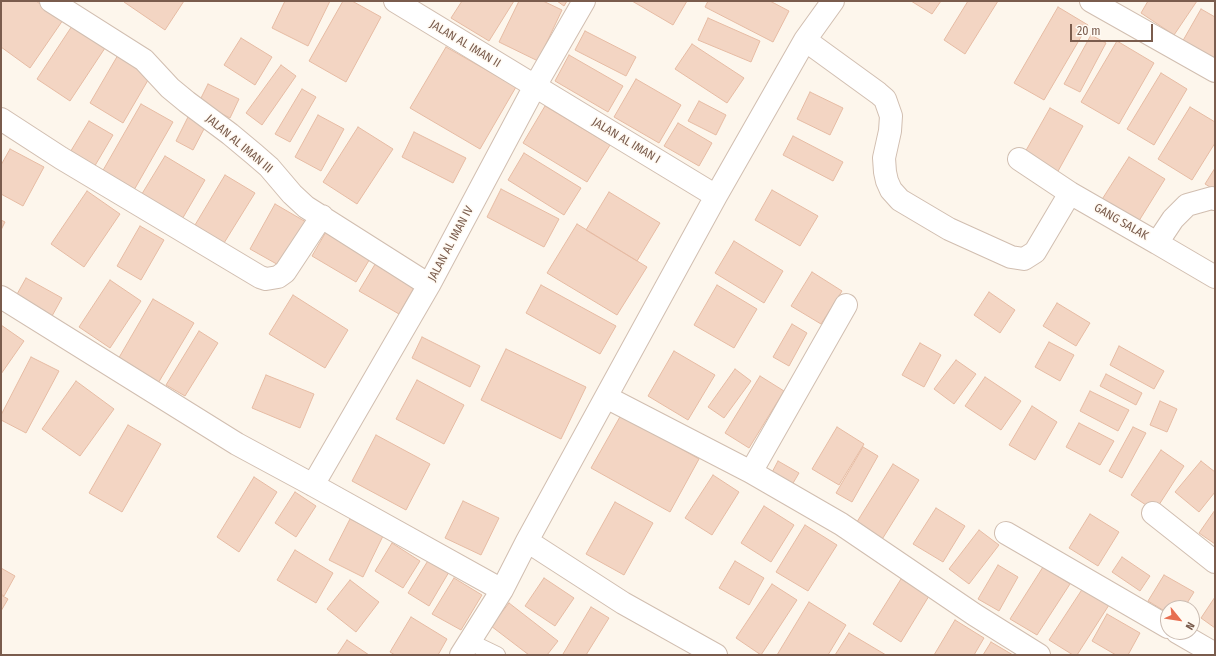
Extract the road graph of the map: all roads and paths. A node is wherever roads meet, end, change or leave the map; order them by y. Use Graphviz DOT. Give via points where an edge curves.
graph roads {
  1 [pos="51,1"];
  2 [pos="395,1"];
  3 [pos="584,1"];
  4 [pos="833,1"];
  5 [pos="1091,1"];
  6 [pos="805,40"];
  7 [pos="1215,71"];
  8 [pos="535,86"];
  9 [pos="1,119"];
  10 [pos="1019,160"];
  11 [pos="1070,193"];
  12 [pos="716,196"];
  13 [pos="1215,199"];
  14 [pos="322,216"];
  15 [pos="1157,243"];
  16 [pos="1215,277"];
  17 [pos="429,285"];
  18 [pos="1,297"];
  19 [pos="846,305"];
  20 [pos="606,397"];
  21 [pos="751,472"];
  22 [pos="313,485"];
  23 [pos="1153,513"];
  24 [pos="1006,533"];
  25 [pos="527,541"];
  26 [pos="1215,562"];
  27 [pos="502,590"];
  28 [pos="1160,622"];
  29 [pos="1191,640"];
  30 [pos="466,648"];
  31 [pos="1215,654"];
  32 [pos="498,655"];
  33 [pos="716,655"];
  34 [pos="1039,655"];
  1 -- 14 [label="street, JALAN AL IMAN III" via="144,60 170,88 254,154 306,207"];
  2 -- 8 [label="street, JALAN AL IMAN II"];
  3 -- 8 [label="street, JALAN AL IMAN IV"];
  4 -- 6 [label="street"];
  5 -- 7 [label="street"];
  6 -- 11 [label="street" via="885,99 891,116 884,158 885,172 891,190 900,200 949,229 1011,257 1024,259 1035,252"];
  6 -- 12 [label="street"];
  8 -- 12 [label="street, JALAN AL IMAN I"];
  8 -- 17 [label="street, JALAN AL IMAN IV"];
  9 -- 14 [label="street" via="61,158 266,279 278,277 285,272"];
  10 -- 11 [label="street, GANG SALAK"];
  11 -- 15 [label="street, GANG SALAK"];
  12 -- 20 [label="street"];
  13 -- 15 [label="street, GANG SALAK" via="1187,205 1173,219"];
  14 -- 17 [label="street, JALAN AL IMAN III"];
  15 -- 16 [label="street"];
  17 -- 22 [label="street, JALAN AL IMAN IV"];
  18 -- 22 [label="street" via="237,444"];
  19 -- 21 [label="street"];
  20 -- 21 [label="street"];
  20 -- 25 [label="street"];
  21 -- 34 [label="street" via="841,524"];
  22 -- 27 [label="street"];
  23 -- 26 [label="street"];
  24 -- 28 [label="street"];
  25 -- 27 [label="street"];
  25 -- 33 [label="street" via="624,603"];
  27 -- 30 [label="street"];
  29 -- 31 [label="street"];
  30 -- 32 [label="lane"];
}
